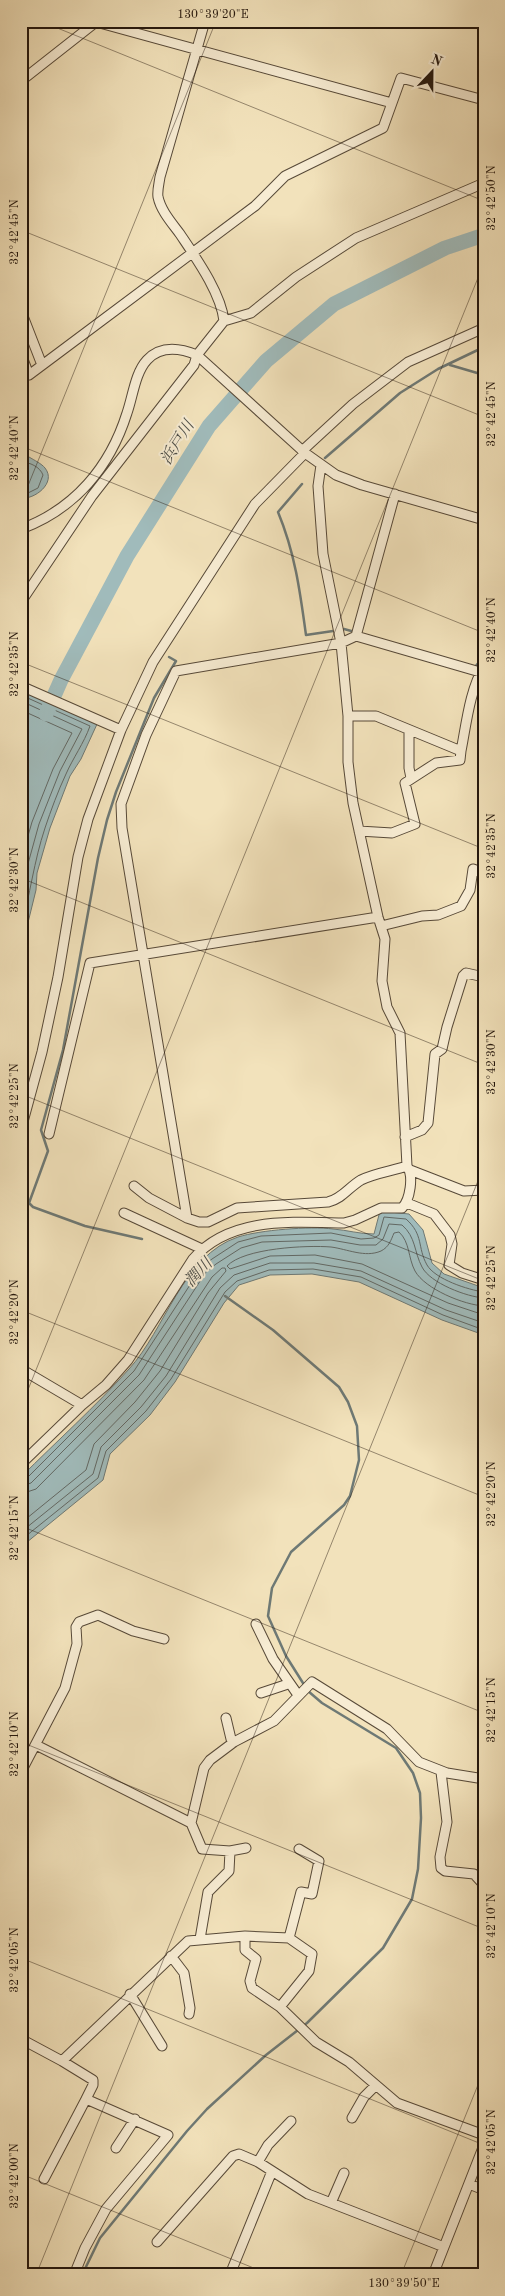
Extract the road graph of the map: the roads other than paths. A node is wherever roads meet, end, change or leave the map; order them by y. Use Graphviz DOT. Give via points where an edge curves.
graph roads {
  1 [pos="205,21"];
  2 [pos="96,22"];
  3 [pos="197,48"];
  4 [pos="21,80"];
  5 [pos="484,100"];
  6 [pos="392,103"];
  7 [pos="484,183"];
  8 [pos="192,252"];
  9 [pos="21,312"];
  10 [pos="228,320"];
  11 [pos="484,328"];
  12 [pos="21,354"];
  13 [pos="197,355"];
  14 [pos="42,365"];
  15 [pos="304,452"];
  16 [pos="321,465"];
  17 [pos="395,494"];
  18 [pos="484,520"];
  19 [pos="21,529"];
  20 [pos="21,602"];
  21 [pos="356,636"];
  22 [pos="341,643"];
  23 [pos="482,670"];
  24 [pos="21,686"];
  25 [pos="348,716"];
  26 [pos="121,730"];
  27 [pos="409,730"];
  28 [pos="462,751"];
  29 [pos="411,778"];
  30 [pos="359,831"];
  31 [pos="484,873"];
  32 [pos="379,922"];
  33 [pos="144,954"];
  34 [pos="484,977"];
  35 [pos="21,1130"];
  36 [pos="49,1134"];
  37 [pos="405,1137"];
  38 [pos="409,1170"];
  39 [pos="134,1186"];
  40 [pos="484,1190"];
  41 [pos="407,1200"];
  42 [pos="124,1212"];
  43 [pos="186,1218"];
  44 [pos="202,1249"];
  45 [pos="484,1280"];
  46 [pos="21,1369"];
  47 [pos="82,1405"];
  48 [pos="21,1464"];
  49 [pos="256,1624"];
  50 [pos="164,1639"];
  51 [pos="288,1684"];
  52 [pos="260,1693"];
  53 [pos="299,1694"];
  54 [pos="226,1718"];
  55 [pos="234,1742"];
  56 [pos="36,1745"];
  57 [pos="21,1772"];
  58 [pos="441,1772"];
  59 [pos="484,1779"];
  60 [pos="191,1823"];
  61 [pos="246,1848"];
  62 [pos="299,1849"];
  63 [pos="230,1851"];
  64 [pos="484,1885"];
  65 [pos="245,1936"];
  66 [pos="289,1938"];
  67 [pos="200,1939"];
  68 [pos="171,1956"];
  69 [pos="130,1994"];
  70 [pos="280,2007"];
  71 [pos="189,2014"];
  72 [pos="21,2039"];
  73 [pos="162,2046"];
  74 [pos="62,2061"];
  75 [pos="375,2086"];
  76 [pos="86,2099"];
  77 [pos="352,2118"];
  78 [pos="135,2120"];
  79 [pos="291,2121"];
  80 [pos="484,2135"];
  81 [pos="484,2145"];
  82 [pos="116,2148"];
  83 [pos="258,2162"];
  84 [pos="272,2171"];
  85 [pos="344,2173"];
  86 [pos="44,2179"];
  87 [pos="469,2184"];
  88 [pos="484,2190"];
  89 [pos="331,2203"];
  90 [pos="157,2242"];
  91 [pos="444,2247"];
  92 [pos="231,2272"];
  93 [pos="74,2275"];
  94 [pos="433,2275"];
  1 -- 3 [label="street"];
  2 -- 3 [label="street"];
  2 -- 4 [label="street"];
  3 -- 6 [label="street"];
  3 -- 8 [label="street" via="160,177 158,196 163,210"];
  5 -- 6 [label="street" via="401,78"];
  6 -- 8 [label="street" via="383,128 285,176 255,206"];
  7 -- 10 [label="street" via="356,238 296,276 251,313"];
  8 -- 10 [label="street"];
  8 -- 14 [label="street"];
  9 -- 14 [label="street"];
  10 -- 13 [label="street"];
  11 -- 15 [label="street" via="408,362 353,404"];
  12 -- 14 [label="street" via="29,375"];
  13 -- 15 [label="street"];
  13 -- 19 [label="street" via="171,349 147,360 138,375 119,436 101,470 68,505"];
  13 -- 20 [label="street" via="194,365 92,496"];
  15 -- 16 [label="street"];
  15 -- 26 [label="street" via="246,519 153,662"];
  16 -- 17 [label="street" via="349,480"];
  16 -- 22 [label="street" via="318,486 323,554"];
  17 -- 18 [label="street"];
  17 -- 21 [label="street"];
  21 -- 22 [label="street"];
  21 -- 23 [label="street"];
  22 -- 25 [label="street"];
  22 -- 33 [label="street" via="176,671 146,735 121,804 122,828"];
  23 -- 28 [label="street"];
  24 -- 26 [label="street"];
  25 -- 27 [label="street" via="376,716"];
  25 -- 30 [label="street" via="348,762"];
  26 -- 35 [label="street" via="78,856 58,977"];
  27 -- 28 [label="street"];
  27 -- 29 [label="street"];
  28 -- 29 [label="street" via="460,760 436,763"];
  29 -- 30 [label="street" via="405,783 415,824 392,833"];
  30 -- 32 [label="street"];
  31 -- 32 [label="street" via="473,869 470,890 462,906 438,915"];
  32 -- 33 [label="street"];
  32 -- 37 [label="street" via="385,939 382,981 387,1007 400,1033"];
  33 -- 36 [label="street" via="90,963"];
  33 -- 43 [label="street"];
  34 -- 37 [label="street" via="466,973 463,976 442,1048 435,1054 428,1123 422,1130"];
  37 -- 38 [label="street"];
  38 -- 40 [label="street" via="464,1191"];
  38 -- 41 [label="street"];
  38 -- 43 [label="street" via="370,1176 337,1200 328,1202 237,1208 208,1222"];
  39 -- 43 [label="street"];
  41 -- 44 [label="street" via="402,1208 381,1208 344,1222 243,1227"];
  41 -- 45 [label="street" via="434,1214 450,1235 449,1265"];
  42 -- 44 [label="street"];
  44 -- 47 [label="street" via="128,1360"];
  46 -- 47 [label="street"];
  47 -- 48 [label="street"];
  49 -- 51 [label="street"];
  50 -- 56 [label="street" via="132,1631 98,1615 79,1622 76,1627 77,1644 65,1688"];
  51 -- 52 [label="street"];
  51 -- 53 [label="street"];
  53 -- 55 [label="street" via="274,1721"];
  53 -- 58 [label="street" via="312,1682 381,1725 419,1762"];
  54 -- 55 [label="street"];
  55 -- 60 [label="street" via="204,1768"];
  56 -- 57 [label="street"];
  56 -- 60 [label="street"];
  58 -- 59 [label="street"];
  58 -- 64 [label="street" via="447,1822 441,1868 474,1874"];
  60 -- 63 [label="street" via="202,1849"];
  61 -- 63 [label="street"];
  62 -- 66 [label="street" via="319,1861 312,1894 302,1892"];
  63 -- 67 [label="street" via="229,1871 208,1892"];
  65 -- 66 [label="street"];
  65 -- 67 [label="street"];
  65 -- 70 [label="street" via="245,1950 256,1959 250,1985"];
  66 -- 70 [label="street" via="312,1954 309,1971"];
  67 -- 68 [label="street" via="188,1941"];
  68 -- 69 [label="street"];
  68 -- 71 [label="street" via="184,1973"];
  69 -- 73 [label="street"];
  69 -- 74 [label="street"];
  70 -- 75 [label="street" via="302,2031 349,2062"];
  72 -- 74 [label="street"];
  74 -- 76 [label="street" via="93,2080"];
  75 -- 77 [label="street" via="364,2096"];
  75 -- 80 [label="street" via="397,2103"];
  76 -- 78 [label="street"];
  76 -- 86 [label="street"];
  78 -- 82 [label="street"];
  78 -- 93 [label="street" via="168,2135 106,2209"];
  79 -- 83 [label="street" via="268,2145"];
  81 -- 87 [label="street"];
  83 -- 84 [label="street"];
  83 -- 90 [label="street" via="239,2154 233,2156"];
  84 -- 89 [label="street" via="308,2194"];
  84 -- 92 [label="street"];
  85 -- 89 [label="street"];
  87 -- 88 [label="street"];
  87 -- 91 [label="street"];
  89 -- 91 [label="street"];
  91 -- 94 [label="street"];
}
